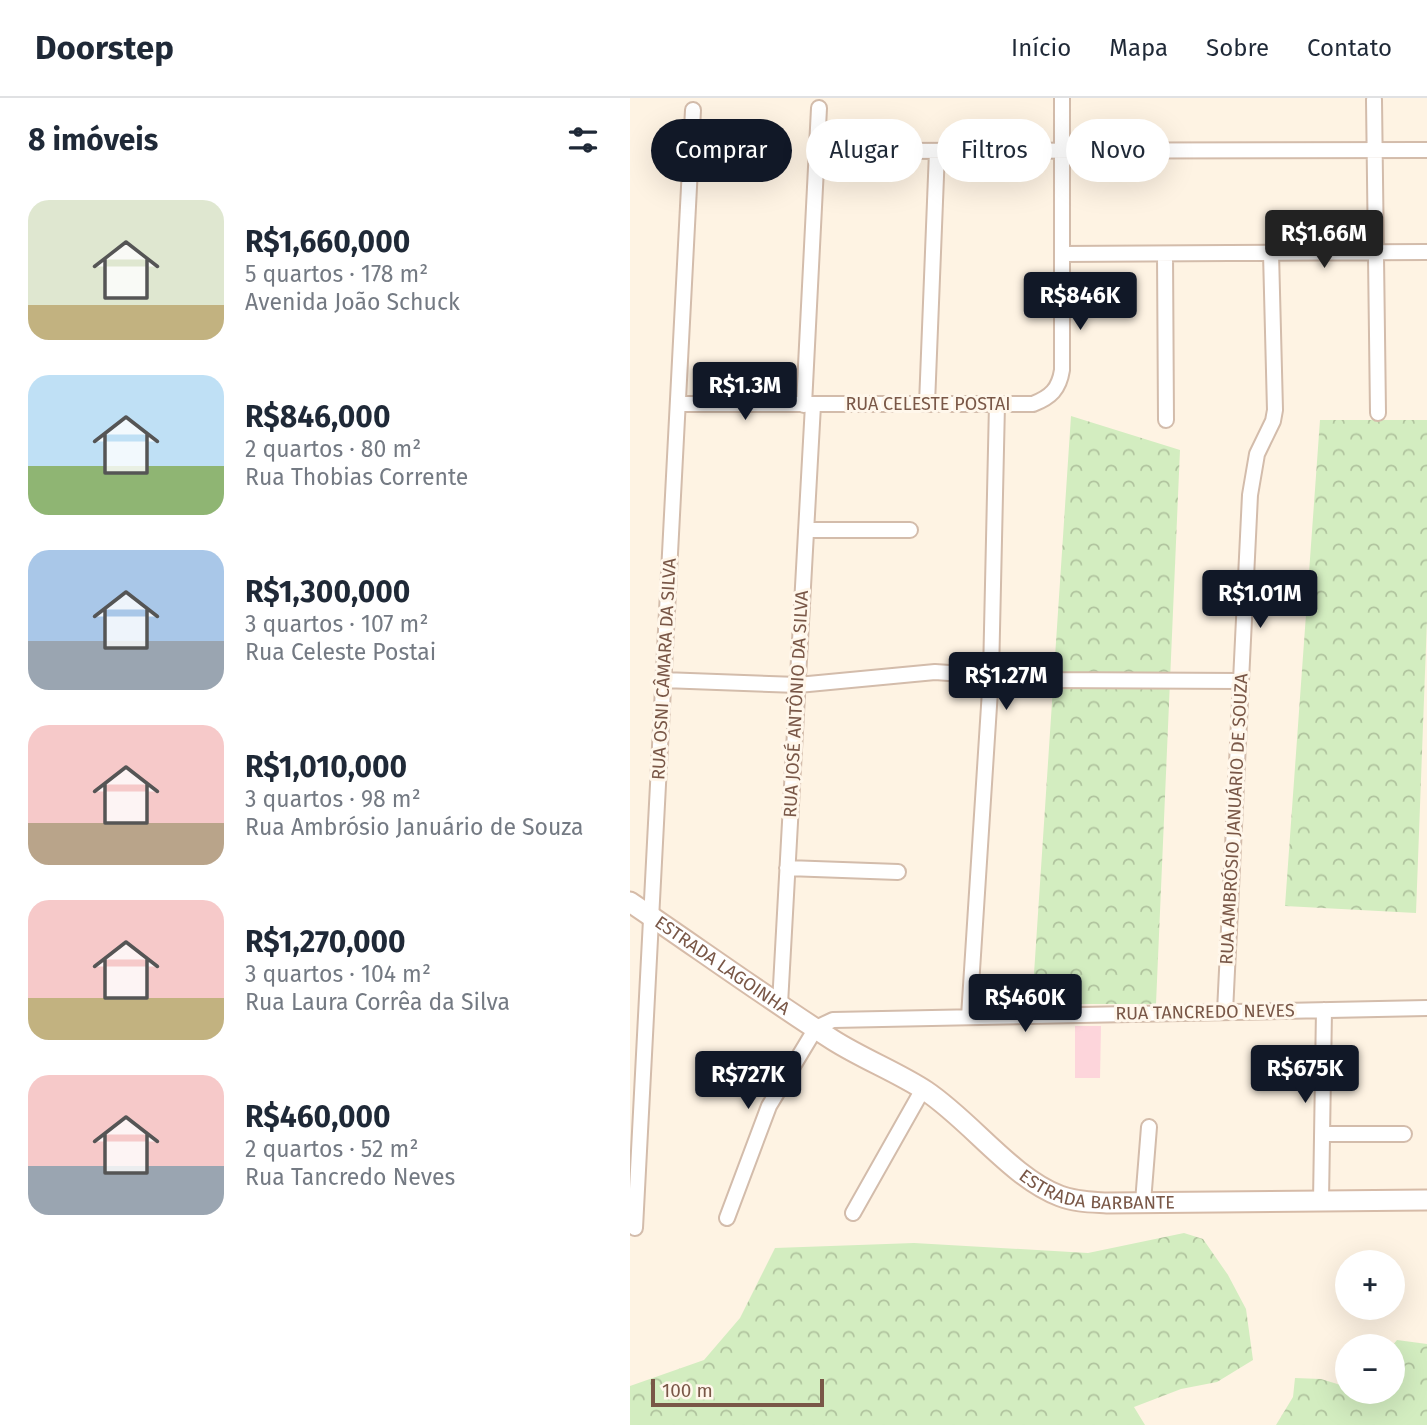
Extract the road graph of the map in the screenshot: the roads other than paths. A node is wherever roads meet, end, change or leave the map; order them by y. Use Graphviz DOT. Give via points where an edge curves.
graph roads {
  1 [pos="1062,98"];
  2 [pos="1374,100"];
  3 [pos="819,108"];
  4 [pos="693,110"];
  5 [pos="818,119"];
  6 [pos="1375,150"];
  7 [pos="1427,150"];
  8 [pos="923,151"];
  9 [pos="937,151"];
  10 [pos="1052,151"];
  11 [pos="1062,151"];
  12 [pos="816,182"];
  13 [pos="1376,252"];
  14 [pos="1427,252"];
  15 [pos="1271,253"];
  16 [pos="1062,254"];
  17 [pos="1165,254"];
  18 [pos="678,404"];
  19 [pos="927,404"];
  20 [pos="998,404"];
  21 [pos="809,405"];
  22 [pos="1378,413"];
  23 [pos="1166,420"];
  24 [pos="806,530"];
  25 [pos="910,530"];
  26 [pos="991,675"];
  27 [pos="663,680"];
  28 [pos="1240,681"];
  29 [pos="798,685"];
  30 [pos="787,868"];
  31 [pos="898,872"];
  32 [pos="630,902"];
  33 [pos="651,916"];
  34 [pos="780,1004"];
  35 [pos="1427,1008"];
  36 [pos="1324,1010"];
  37 [pos="1225,1012"];
  38 [pos="969,1017"];
  39 [pos="816,1028"];
  40 [pos="923,1089"];
  41 [pos="1149,1127"];
  42 [pos="1322,1134"];
  43 [pos="1405,1134"];
  44 [pos="1427,1200"];
  45 [pos="1321,1201"];
  46 [pos="1143,1202"];
  47 [pos="853,1213"];
  48 [pos="727,1218"];
  49 [pos="635,1228"];
  1 -- 11 [label="street"];
  2 -- 6 [label="street"];
  3 -- 5 [label="street, RUA JOSÉ ANTÔNIO DA SILVA"];
  4 -- 18 [label="street, RUA OSNI CÂMARA DA SILVA"];
  6 -- 7 [label="street"];
  6 -- 11 [label="street"];
  6 -- 13 [label="street"];
  8 -- 9 [label="street"];
  9 -- 19 [label="street"];
  10 -- 11 [label="street"];
  11 -- 16 [label="street"];
  12 -- 21 [label="street, RUA JOSÉ ANTÔNIO DA SILVA"];
  13 -- 14 [label="street"];
  13 -- 15 [label="street"];
  13 -- 22 [label="street"];
  15 -- 17 [label="street"];
  15 -- 28 [label="street, RUA AMBRÓSIO JANUÁRIO DE SOUZA" via="1275,410 1254,469"];
  16 -- 17 [label="street"];
  16 -- 20 [label="street, RUA CELESTE POSTAI" via="1060,383 1051,396 1033,404"];
  17 -- 23 [label="street"];
  18 -- 21 [label="street, RUA CELESTE POSTAI"];
  18 -- 27 [label="street, RUA OSNI CÂMARA DA SILVA"];
  19 -- 20 [label="street, RUA CELESTE POSTAI"];
  19 -- 21 [label="street, RUA CELESTE POSTAI"];
  20 -- 26 [label="street"];
  21 -- 24 [label="street, RUA JOSÉ ANTÔNIO DA SILVA"];
  24 -- 25 [label="street"];
  24 -- 29 [label="street, RUA JOSÉ ANTÔNIO DA SILVA"];
  26 -- 28 [label="street" via="1048,680"];
  26 -- 29 [label="street" via="917,672"];
  26 -- 38 [label="street"];
  27 -- 29 [label="street"];
  27 -- 33 [label="street, RUA OSNI CÂMARA DA SILVA"];
  28 -- 37 [label="street, RUA AMBRÓSIO JANUÁRIO DE SOUZA"];
  29 -- 30 [label="street, RUA JOSÉ ANTÔNIO DA SILVA"];
  30 -- 31 [label="street"];
  30 -- 34 [label="street, RUA JOSÉ ANTÔNIO DA SILVA"];
  32 -- 33 [label="main road, ESTRADA LAGOINHA"];
  33 -- 34 [label="main road, ESTRADA LAGOINHA"];
  33 -- 49 [label="street, RUA OSNI CÂMARA DA SILVA"];
  34 -- 39 [label="main road, ESTRADA LAGOINHA"];
  35 -- 36 [label="street, RUA TANCREDO NEVES"];
  36 -- 37 [label="street, RUA TANCREDO NEVES"];
  36 -- 42 [label="street"];
  37 -- 38 [label="street, RUA TANCREDO NEVES"];
  38 -- 39 [label="street, RUA TANCREDO NEVES" via="832,1020"];
  39 -- 40 [label="main road, ESTRADA BARBANTE"];
  39 -- 48 [label="street" via="769,1106"];
  40 -- 46 [label="main road, ESTRADA BARBANTE" via="1041,1187 1082,1202"];
  40 -- 47 [label="street"];
  41 -- 46 [label="street"];
  42 -- 43 [label="street"];
  42 -- 45 [label="street"];
  44 -- 45 [label="main road, ESTRADA BARBANTE"];
  45 -- 46 [label="main road, ESTRADA BARBANTE"];
}
